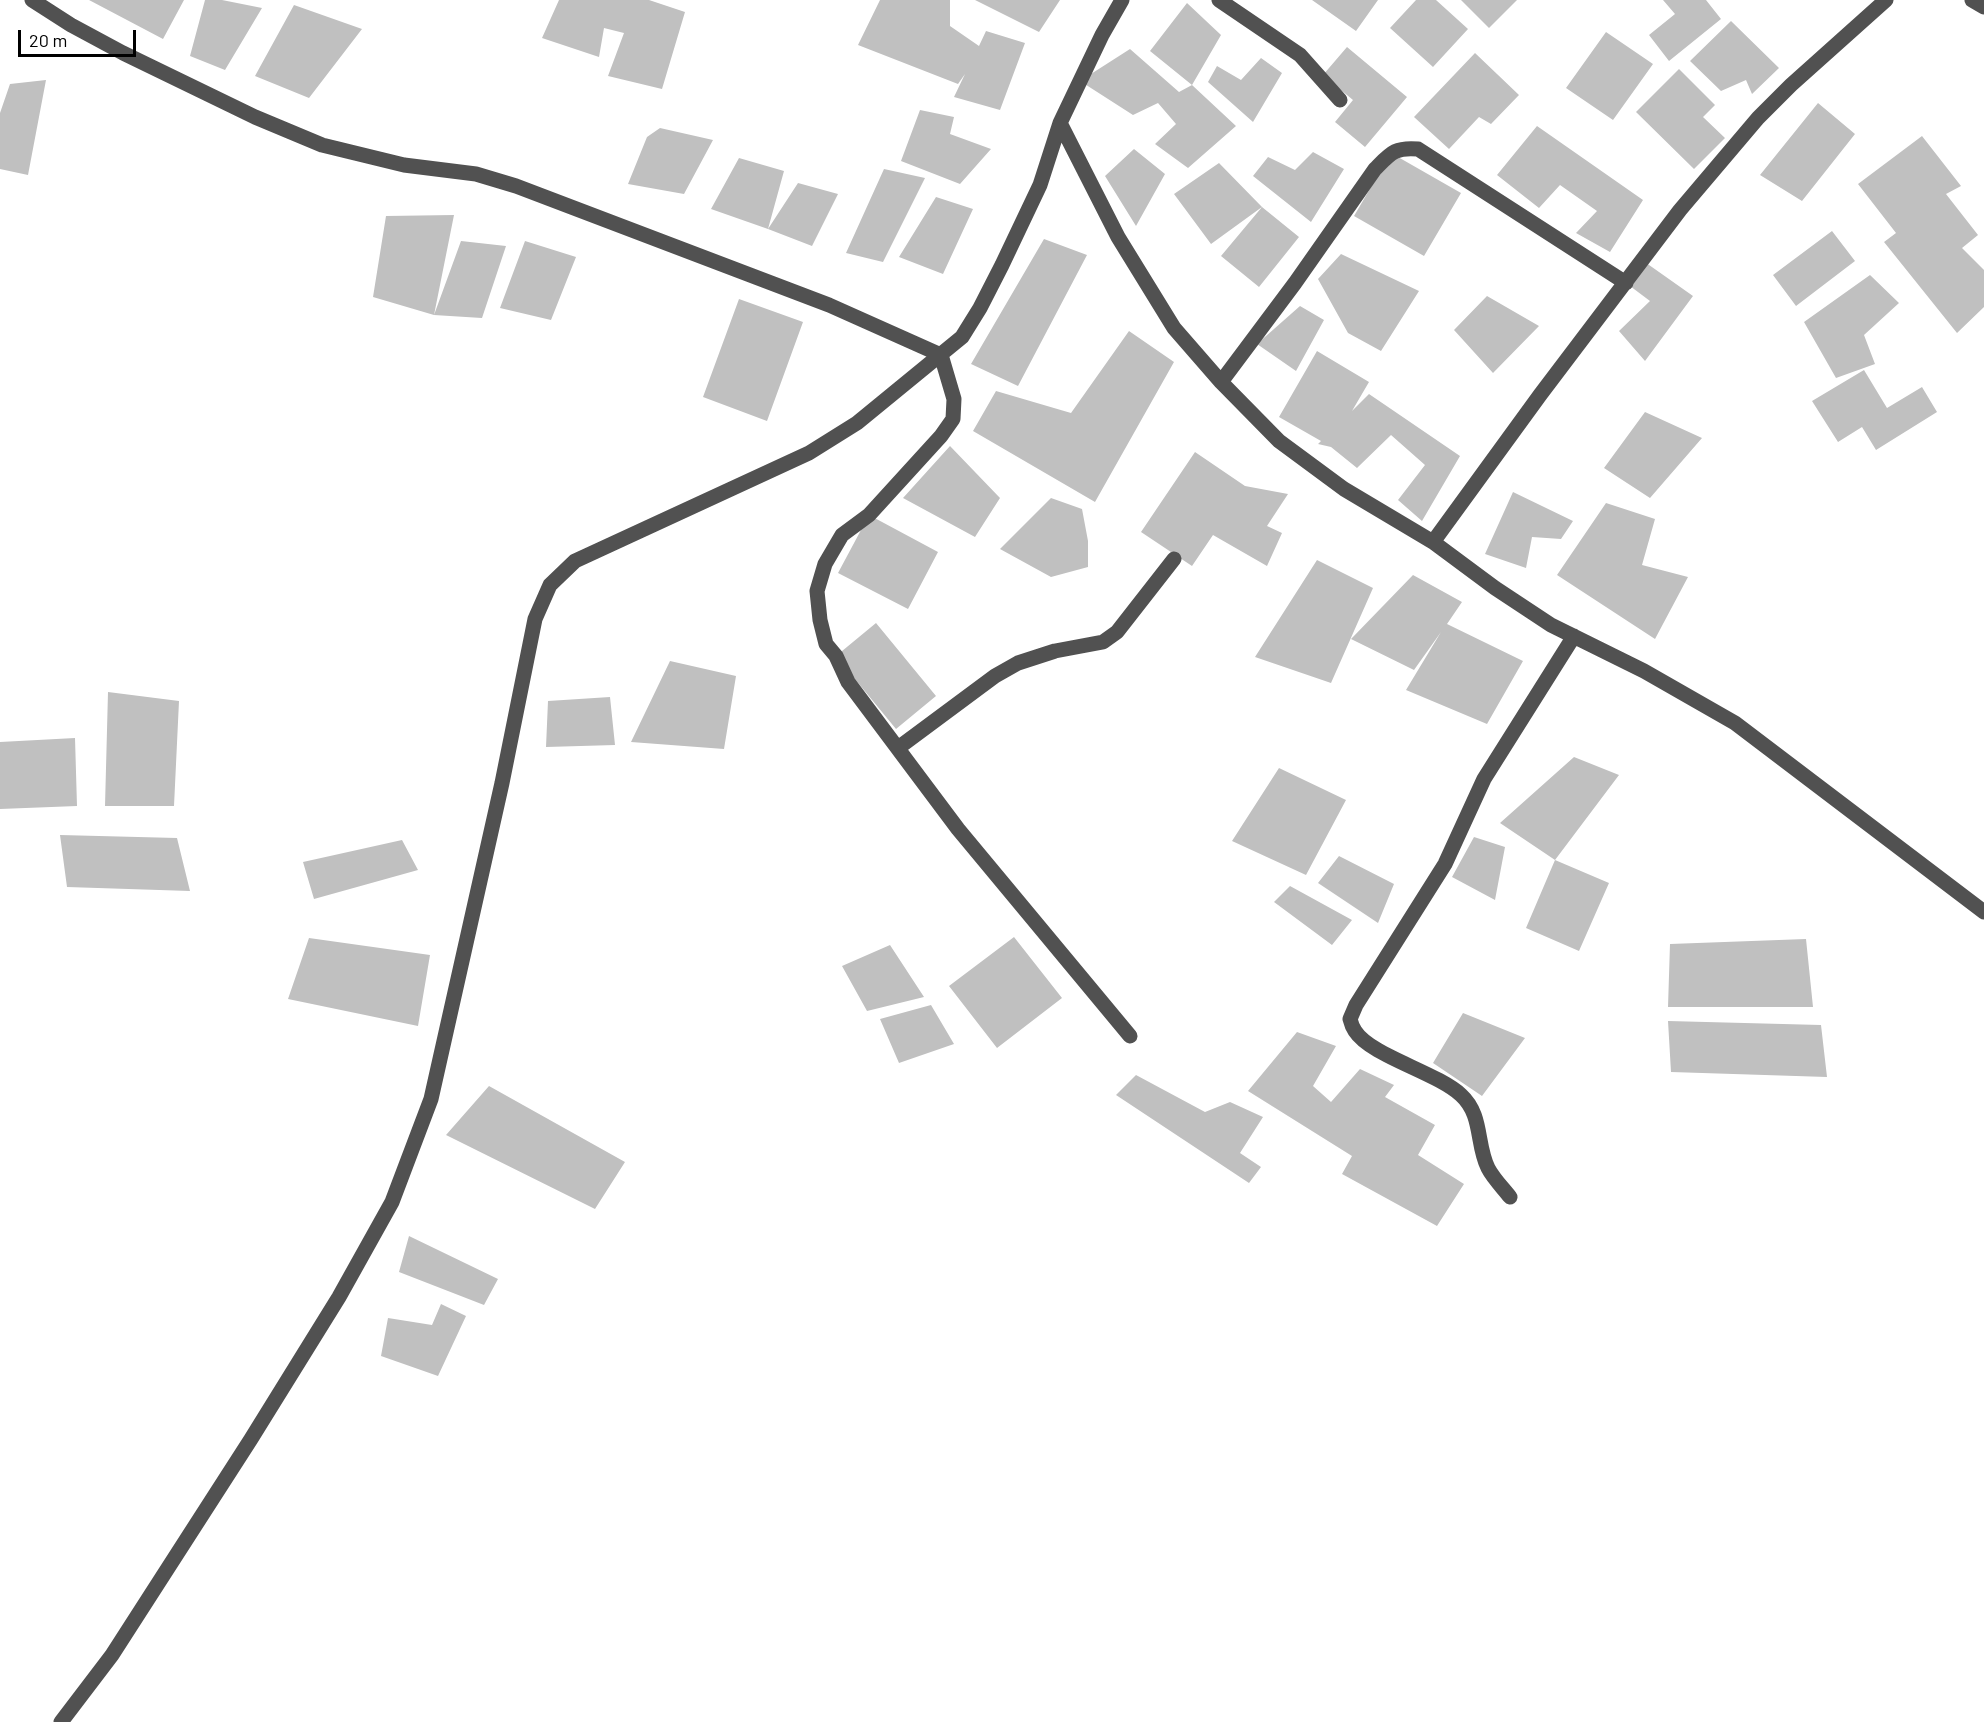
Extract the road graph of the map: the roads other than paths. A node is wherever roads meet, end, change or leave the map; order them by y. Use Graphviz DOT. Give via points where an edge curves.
graph roads {
  1 [pos="32,0"];
  2 [pos="1122,0"];
  3 [pos="1219,0"];
  4 [pos="1886,0"];
  5 [pos="1972,0"];
  6 [pos="1984,7"];
  7 [pos="1340,100"];
  8 [pos="1060,123"];
  9 [pos="1626,283"];
  10 [pos="940,355"];
  11 [pos="1221,382"];
  12 [pos="1433,542"];
  13 [pos="1174,559"];
  14 [pos="1574,636"];
  15 [pos="898,748"];
  16 [pos="1984,912"];
  17 [pos="1130,1036"];
  18 [pos="1510,1197"];
  19 [pos="61,1722"];
  1 -- 10 [label="street" via="123,52 255,117 322,145 404,165 476,174 516,186 829,305"];
  2 -- 8 [label="street"];
  3 -- 7 [label="street" via="1300,55"];
  4 -- 9 [label="street" via="1758,118 1680,210"];
  5 -- 6 [label="street"];
  8 -- 10 [label="street" via="1040,185 980,308 962,337"];
  8 -- 11 [label="street" via="1146,285 1174,328"];
  9 -- 11 [label="street" via="1418,150 1404,148 1390,153 1375,169"];
  9 -- 12 [label="street"];
  10 -- 15 [label="street" via="954,399 953,418 869,515 842,535 825,564 817,591 826,644 848,682"];
  10 -- 19 [label="street" via="857,423 809,453 575,561 550,585 535,619 431,1099 392,1202 339,1297 251,1439 112,1655"];
  11 -- 12 [label="street" via="1279,441 1344,489"];
  12 -- 14 [label="street" via="1495,588"];
  13 -- 15 [label="street" via="1117,632 1103,642 1018,663 994,676"];
  14 -- 16 [label="street" via="1734,723"];
  14 -- 18 [label="street" via="1484,778 1445,864 1350,1018 1356,1032 1374,1048 1463,1096 1479,1128 1488,1169"];
  15 -- 17 [label="street" via="958,829"];
}
